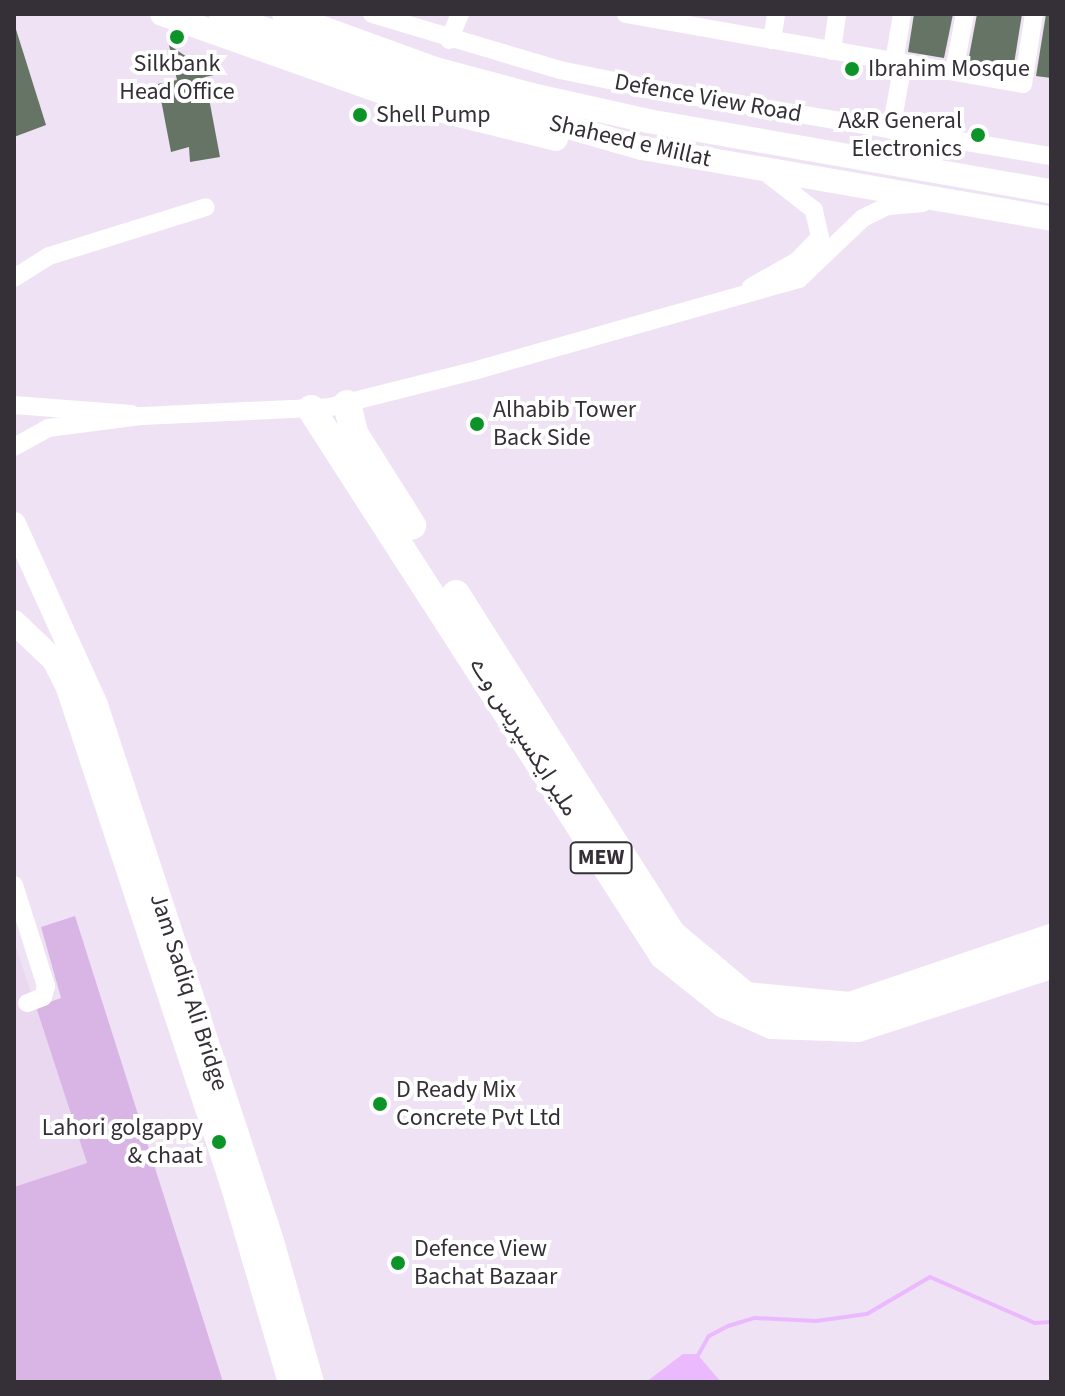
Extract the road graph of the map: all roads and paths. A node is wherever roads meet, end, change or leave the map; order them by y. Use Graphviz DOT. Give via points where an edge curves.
graph roads {
  1 [pos="162,14"];
  2 [pos="221,14"];
  3 [pos="284,14"];
  4 [pos="372,14"];
  5 [pos="460,14"];
  6 [pos="626,14"];
  7 [pos="776,14"];
  8 [pos="837,14"];
  9 [pos="902,14"];
  10 [pos="965,14"];
  11 [pos="1034,14"];
  12 [pos="449,40"];
  13 [pos="772,40"];
  14 [pos="832,51"];
  15 [pos="898,62"];
  16 [pos="954,71"];
  17 [pos="891,130"];
  18 [pos="642,148"];
  19 [pos="1051,156"];
  20 [pos="758,169"];
  21 [pos="1051,191"];
  22 [pos="950,202"];
  23 [pos="206,207"];
  24 [pos="1051,219"];
  25 [pos="14,278"];
  26 [pos="738,295"];
  27 [pos="347,404"];
  28 [pos="14,405"];
  29 [pos="311,409"];
  30 [pos="142,416"];
  31 [pos="14,447"];
  32 [pos="14,524"];
  33 [pos="14,568"];
  34 [pos="49,609"];
  35 [pos="16,620"];
  36 [pos="14,885"];
  37 [pos="1051,938"];
  38 [pos="1051,965"];
  39 [pos="27,1003"];
  40 [pos="290,1382"];
  41 [pos="312,1382"];
  1 -- 18 [label="main road" via="449,114 541,137"];
  2 -- 18 [label="main road, Shaheed e Millat" via="429,87"];
  3 -- 21 [label="main road, Shaheed e Millat" via="432,68 546,98 648,121"];
  4 -- 12 [label="street, Defence View Road"];
  5 -- 12 [label="street"];
  6 -- 13 [label="street"];
  7 -- 13 [label="street"];
  8 -- 14 [label="street"];
  9 -- 15 [label="street"];
  10 -- 16 [label="street"];
  11 -- 16 [label="street" via="1023,84"];
  12 -- 17 [label="street, Defence View Road" via="673,93"];
  13 -- 14 [label="street"];
  14 -- 15 [label="street"];
  15 -- 16 [label="street"];
  15 -- 17 [label="street"];
  17 -- 19 [label="street, Defence View Road"];
  18 -- 20 [label="main road, Shaheed e Millat"];
  20 -- 22 [label="main road, Shaheed e Millat"];
  20 -- 26 [label="street" via="802,197 820,224 820,237 797,261"];
  22 -- 24 [label="main road, Shaheed e Millat"];
  22 -- 26 [label="street" via="888,206 863,218 799,279"];
  23 -- 25 [label="street" via="49,256"];
  26 -- 27 [label="street"];
  27 -- 29 [label="street"];
  27 -- 37 [label="highway, ملیر ایکسپریس وے / MEW" via="369,460 672,934 702,963 746,996 850,1006"];
  28 -- 30 [label="street" via="98,408"];
  29 -- 30 [label="street"];
  29 -- 38 [label="highway, ملیر ایکسپریس وے / MEW" via="663,955 724,1004 772,1025 858,1028"];
  30 -- 31 [label="street" via="48,428"];
  32 -- 34 [label="main road"];
  33 -- 34 [label="main road"];
  34 -- 41 [label="main road, Jam Sadiq Ali Bridge" via="81,666 101,717 272,1241"];
  35 -- 40 [label="main road, Jam Sadiq Ali Bridge" via="54,660 67,685 232,1184"];
  36 -- 39 [label="street" via="46,986 43,997"];
}
